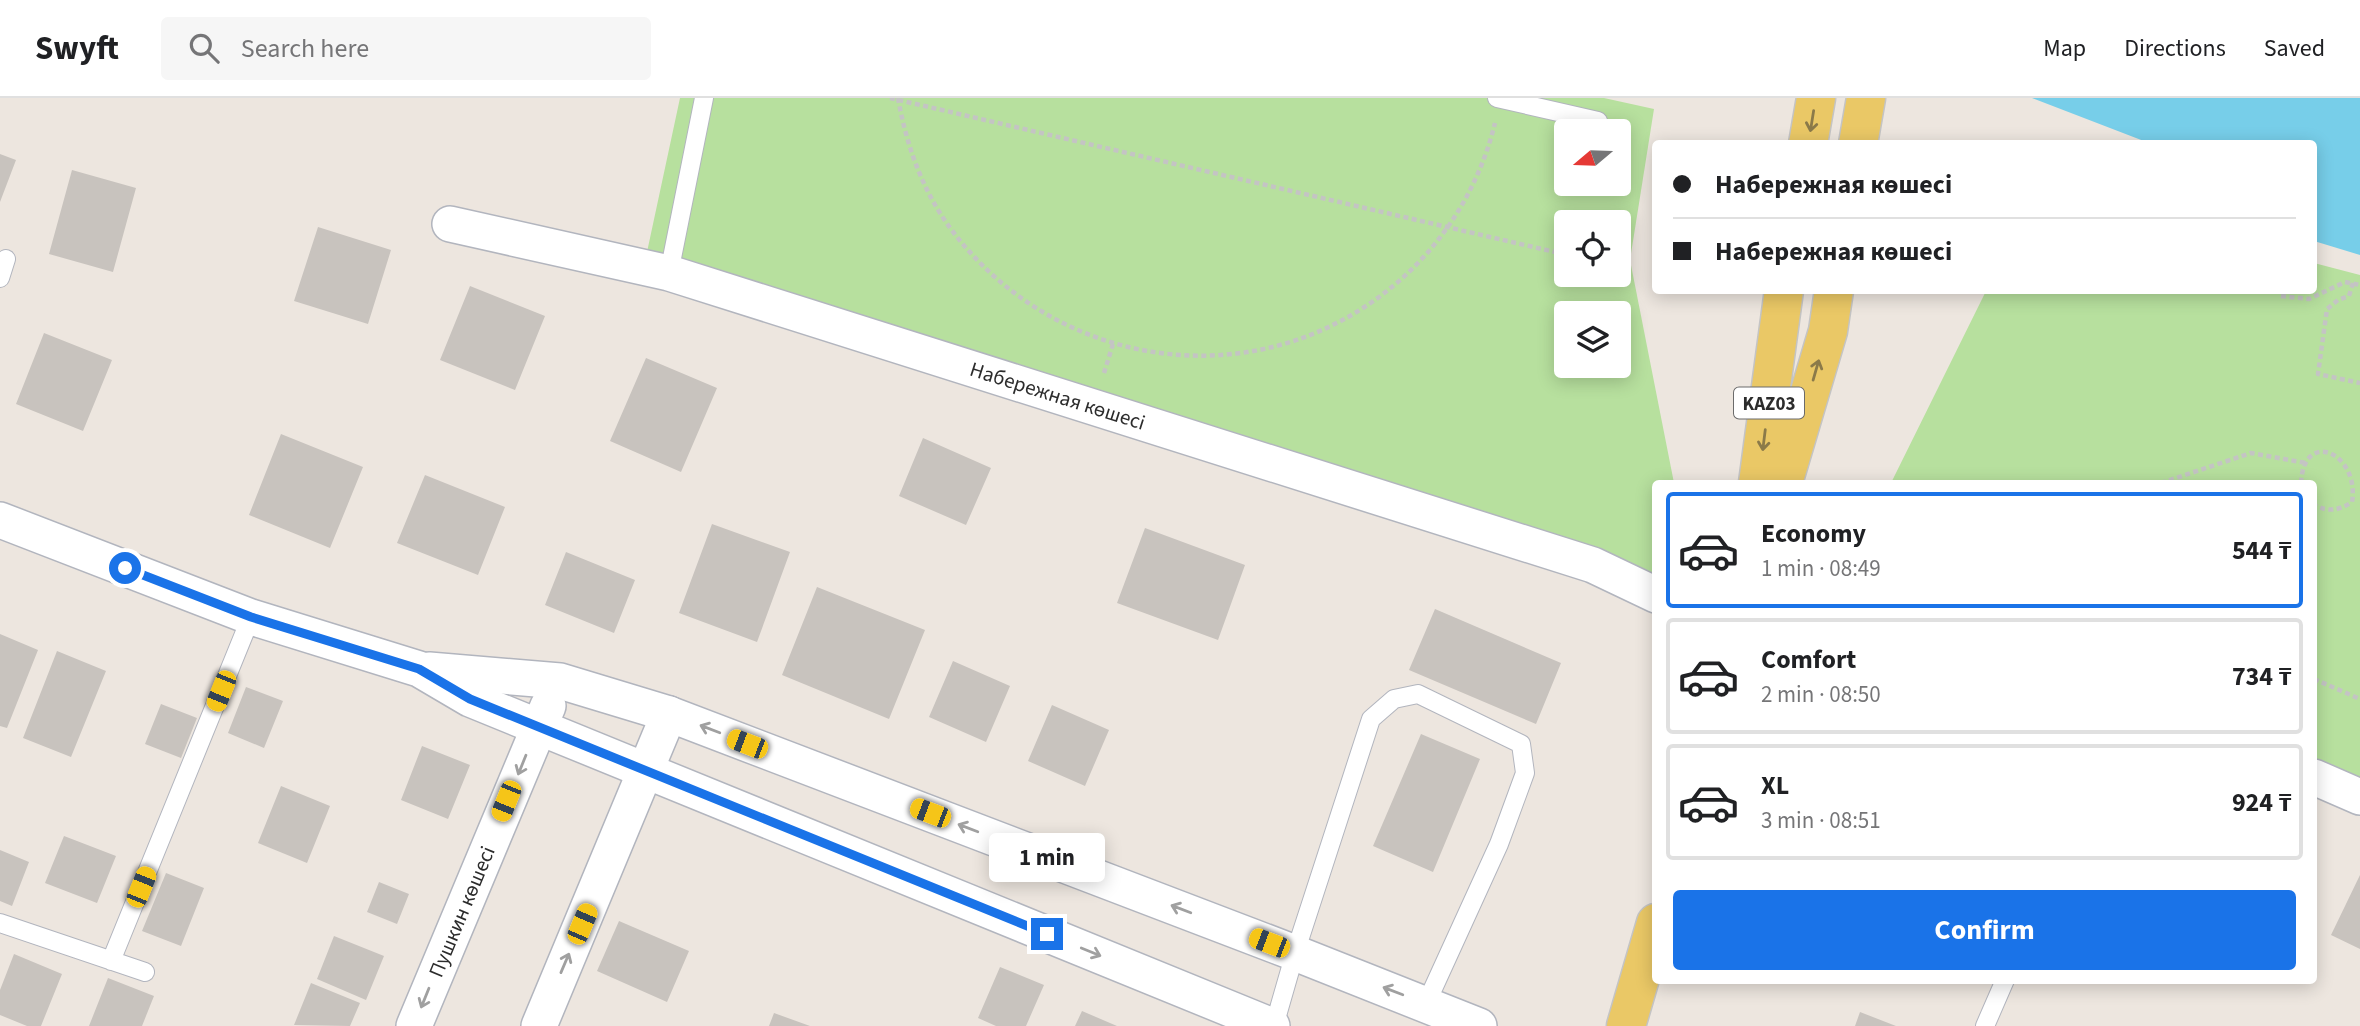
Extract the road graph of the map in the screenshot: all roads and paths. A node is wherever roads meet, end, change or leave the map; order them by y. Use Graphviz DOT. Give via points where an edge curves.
graph roads {
  1 [pos="704,98"];
  2 [pos="890,98"];
  3 [pos="1499,98"];
  4 [pos="1816,98"];
  5 [pos="1866,98"];
  6 [pos="898,99"];
  7 [pos="1589,119"];
  8 [pos="1809,140"];
  9 [pos="1859,140"];
  10 [pos="450,224"];
  11 [pos="1449,227"];
  12 [pos="1554,252"];
  13 [pos="6,259"];
  14 [pos="669,273"];
  15 [pos="0,278"];
  16 [pos="2353,283"];
  17 [pos="2360,285"];
  18 [pos="1833,294"];
  19 [pos="2281,296"];
  20 [pos="1782,307"];
  21 [pos="2360,383"];
  22 [pos="2349,458"];
  23 [pos="2306,463"];
  24 [pos="1758,480"];
  25 [pos="1784,480"];
  26 [pos="2170,480"];
  27 [pos="2301,480"];
  28 [pos="2360,484"];
  29 [pos="2317,506"];
  30 [pos="0,520"];
  31 [pos="1652,593"];
  32 [pos="251,617"];
  33 [pos="419,669"];
  34 [pos="2317,680"];
  35 [pos="561,681"];
  36 [pos="2360,699"];
  37 [pos="669,714"];
  38 [pos="537,726"];
  39 [pos="646,771"];
  40 [pos="2317,778"];
  41 [pos="2360,797"];
  42 [pos="0,923"];
  43 [pos="1652,937"];
  44 [pos="1295,953"];
  45 [pos="111,961"];
  46 [pos="145,972"];
  47 [pos="2003,984"];
  48 [pos="1426,1004"];
  49 [pos="414,1026"];
  50 [pos="539,1026"];
  51 [pos="1273,1026"];
  52 [pos="1479,1026"];
  53 [pos="1626,1026"];
  54 [pos="1985,1026"];
  1 -- 14 [label="lane"];
  2 -- 6 [label="path"];
  3 -- 7 [label="lane"];
  3 -- 11 [label="path" via="1486,156"];
  4 -- 8 [label="main road, one-way"];
  5 -- 9 [label="main road"];
  6 -- 11 [label="path"];
  6 -- 11 [label="path" via="910,149 926,188 973,257 1038,310 1113,344 1196,357 1278,346 1318,333 1390,290"];
  10 -- 14 [label="street, Набережная көшесі"];
  11 -- 12 [label="path"];
  13 -- 15 [label="lane"];
  14 -- 31 [label="street, Набережная көшесі" via="1593,565"];
  16 -- 17 [label="path"];
  16 -- 19 [label="path" via="2345,282 2309,299"];
  16 -- 21 [label="path" via="2349,296 2327,310 2318,374"];
  25 -- 18 [label="main road, KАZ03, one-way" via="1828,331"];
  20 -- 24 [label="main road, KАZ03, one-way"];
  22 -- 23 [label="path" via="2332,451"];
  23 -- 26 [label="path" via="2251,453"];
  23 -- 27 [label="path"];
  28 -- 29 [label="path" via="2352,502 2343,508"];
  30 -- 32 [label="street"];
  32 -- 33 [label="street"];
  32 -- 45 [label="lane"];
  33 -- 35 [label="street"];
  33 -- 38 [label="street" via="470,699"];
  34 -- 36 [label="path"];
  35 -- 37 [label="street"];
  35 -- 38 [label="street, Пушкин көшесі"];
  37 -- 39 [label="street"];
  44 -- 37 [label="street, one-way"];
  38 -- 39 [label="street"];
  38 -- 49 [label="street, Пушкин көшесі, one-way"];
  50 -- 39 [label="street, one-way"];
  39 -- 51 [label="street, one-way"];
  40 -- 41 [label="street"];
  42 -- 45 [label="lane"];
  43 -- 53 [label="main road"];
  48 -- 44 [label="street, one-way"];
  44 -- 48 [label="lane" via="1371,719 1394,699 1418,694 1521,744 1525,773 1499,844"];
  44 -- 51 [label="lane"];
  45 -- 46 [label="lane"];
  47 -- 54 [label="lane"];
  48 -- 52 [label="street"];
}
